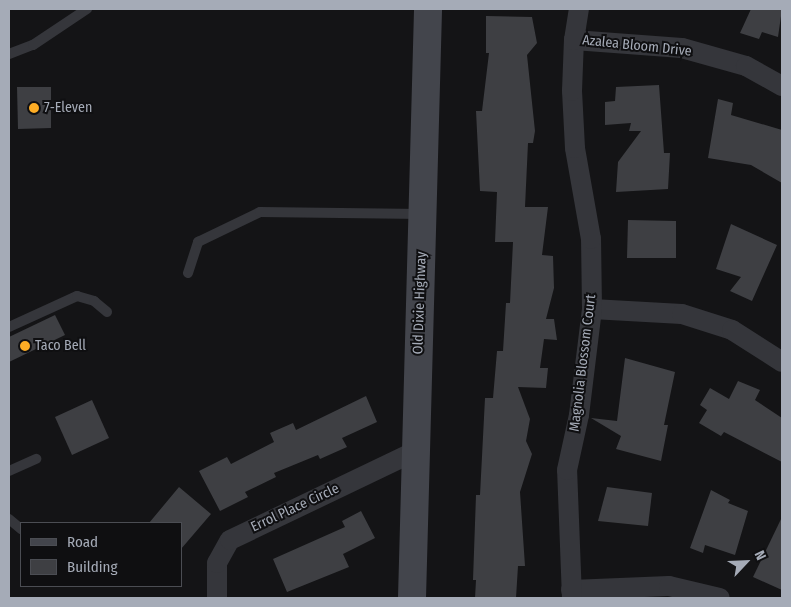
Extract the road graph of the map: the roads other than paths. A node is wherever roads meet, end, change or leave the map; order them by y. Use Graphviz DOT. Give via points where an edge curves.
graph roads {
  1 [pos="86,9"];
  2 [pos="428,9"];
  3 [pos="579,9"];
  4 [pos="574,40"];
  5 [pos="9,54"];
  6 [pos="782,86"];
  7 [pos="422,214"];
  8 [pos="188,273"];
  9 [pos="592,309"];
  10 [pos="108,312"];
  11 [pos="9,327"];
  12 [pos="782,362"];
  13 [pos="416,451"];
  14 [pos="36,459"];
  15 [pos="9,471"];
  16 [pos="9,519"];
  17 [pos="20,528"];
  18 [pos="571,594"];
  19 [pos="217,598"];
  20 [pos="412,598"];
  21 [pos="720,598"];
  1 -- 5 [label="lane" via="33,45"];
  2 -- 7 [label="street, Old Dixie Highway"];
  3 -- 4 [label="street, Magnolia Blossom Court"];
  4 -- 6 [label="street, Azalea Bloom Drive" via="682,48 746,66"];
  4 -- 9 [label="street, Magnolia Blossom Court" via="575,148 591,239"];
  7 -- 8 [label="lane" via="260,212 198,242"];
  7 -- 13 [label="street, Old Dixie Highway"];
  9 -- 12 [label="street" via="682,314 732,330"];
  9 -- 18 [label="street, Magnolia Blossom Court" via="567,470"];
  10 -- 11 [label="lane" via="94,301 77,296"];
  13 -- 19 [label="street, Errol Place Circle" via="230,540 217,563"];
  13 -- 20 [label="street, Old Dixie Highway"];
  14 -- 15 [label="lane"];
  16 -- 17 [label="lane"];
  18 -- 21 [label="street" via="669,586"];
}
